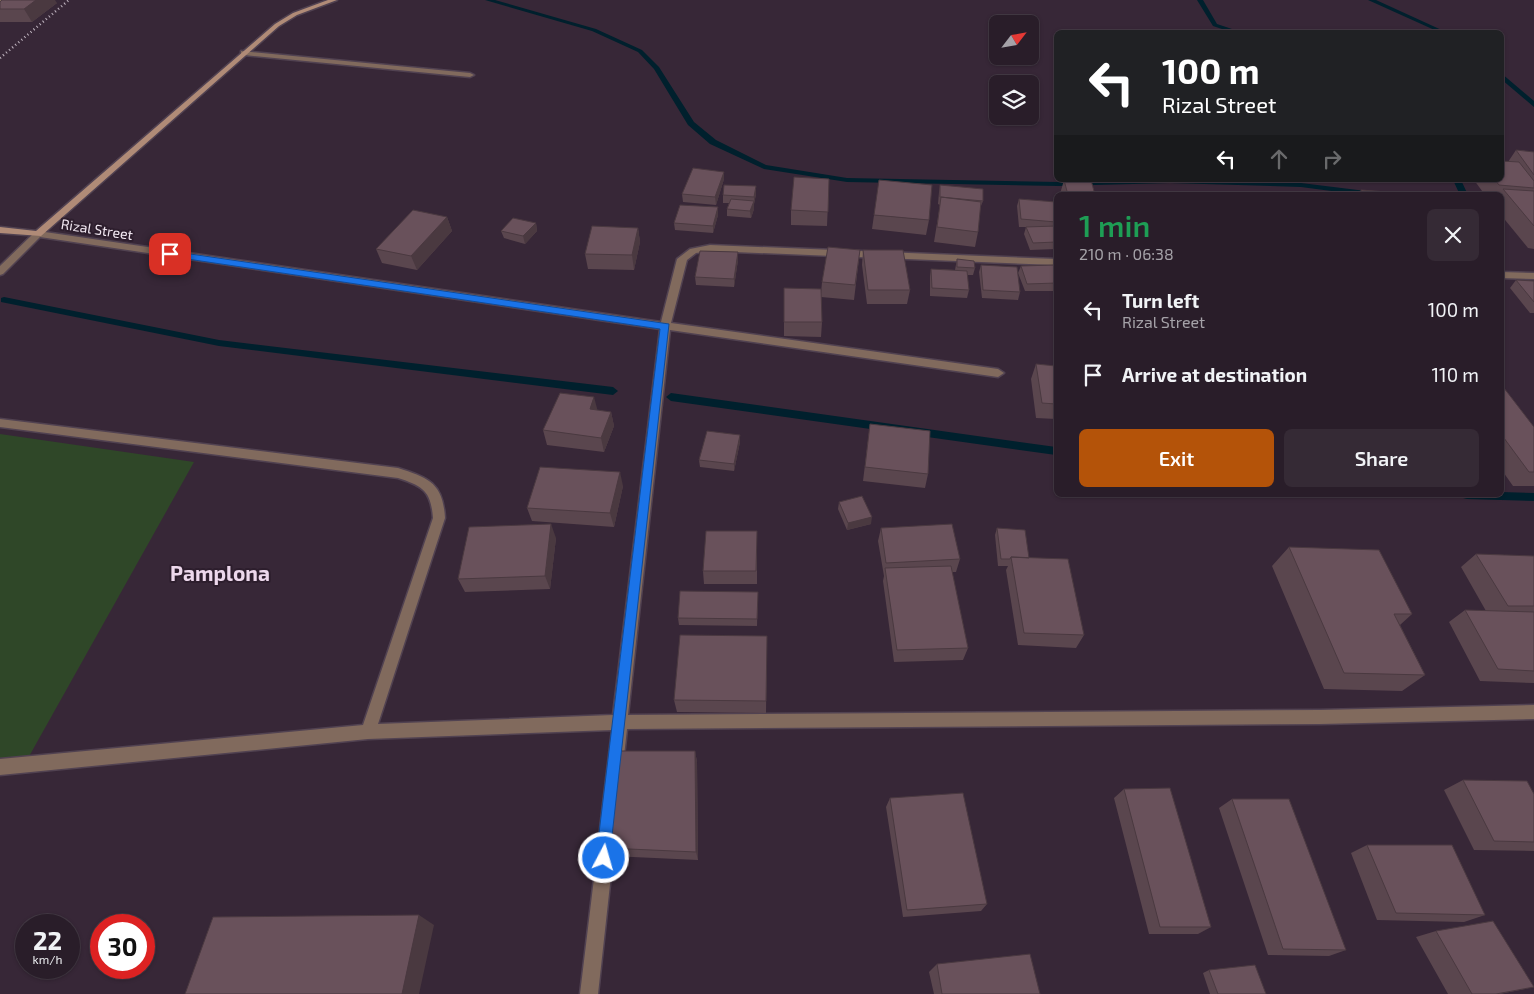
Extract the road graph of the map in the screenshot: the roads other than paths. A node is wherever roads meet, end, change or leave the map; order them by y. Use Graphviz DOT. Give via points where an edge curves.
graph roads {
  1 [pos="334,0"];
  2 [pos="244,53"];
  3 [pos="470,75"];
  4 [pos="0,230"];
  5 [pos="38,234"];
  6 [pos="1054,262"];
  7 [pos="0,272"];
  8 [pos="1504,275"];
  9 [pos="1534,276"];
  10 [pos="665,327"];
  11 [pos="998,373"];
  12 [pos="0,423"];
  13 [pos="1534,712"];
  14 [pos="619,722"];
  15 [pos="368,732"];
  16 [pos="0,767"];
  17 [pos="589,994"];
  1 -- 2 [label="main road" via="288,18"];
  2 -- 3 [label="street"];
  2 -- 5 [label="main road"];
  4 -- 5 [label="main road, Rizal Street"];
  5 -- 7 [label="street"];
  5 -- 10 [label="street, Rizal Street"];
  6 -- 10 [label="street" via="710,248 694,251 682,259"];
  8 -- 9 [label="street"];
  10 -- 11 [label="street, Rizal Street"];
  10 -- 14 [label="street"];
  12 -- 15 [label="street" via="398,473 420,480 433,490 439,500 439,518"];
  13 -- 14 [label="street" via="1320,718"];
  14 -- 15 [label="street"];
  14 -- 17 [label="street"];
  15 -- 16 [label="street"];
}
